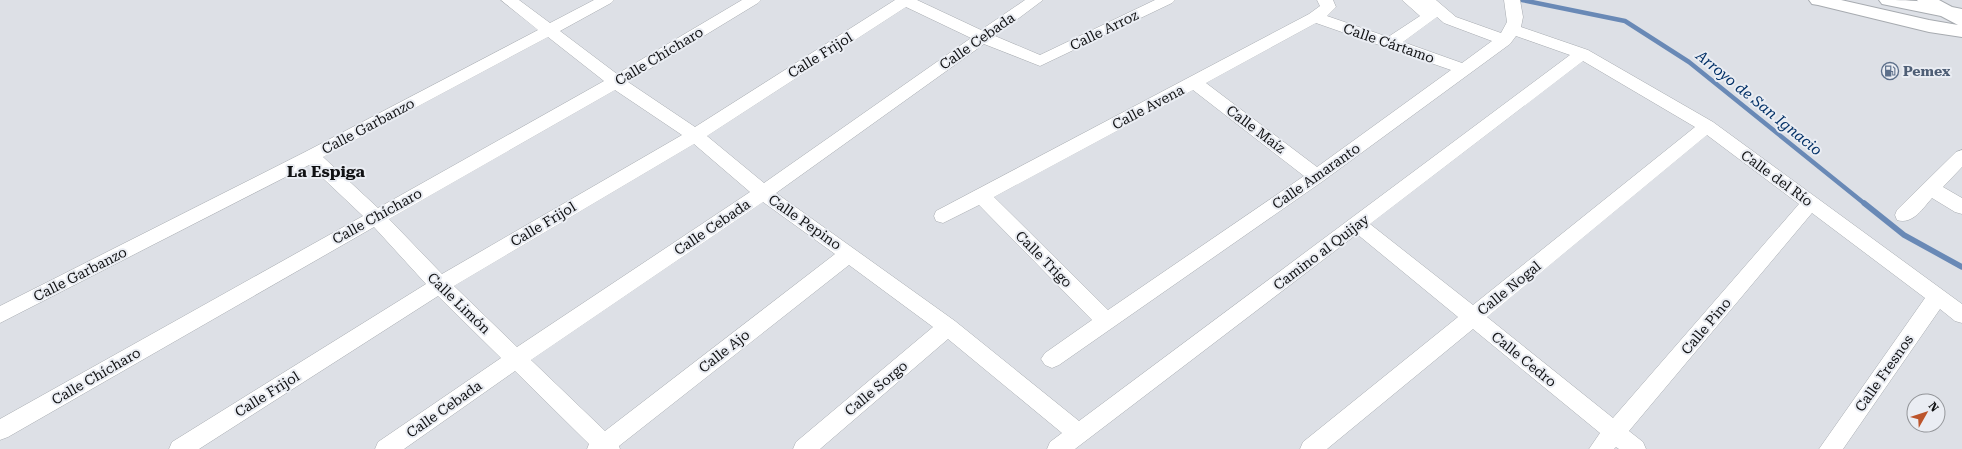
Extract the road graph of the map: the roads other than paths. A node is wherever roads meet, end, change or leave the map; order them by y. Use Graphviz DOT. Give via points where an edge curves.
graph roads {
  1 [pos="508,0"];
  2 [pos="606,0"];
  3 [pos="754,0"];
  4 [pos="905,0"];
  5 [pos="1035,0"];
  6 [pos="1167,0"];
  7 [pos="1325,0"];
  8 [pos="1410,0"];
  9 [pos="1427,0"];
  10 [pos="1512,0"];
  11 [pos="1818,0"];
  12 [pos="1887,0"];
  13 [pos="1926,0"];
  14 [pos="1954,13"];
  15 [pos="1315,17"];
  16 [pos="1962,20"];
  17 [pos="1929,26"];
  18 [pos="1511,30"];
  19 [pos="549,31"];
  20 [pos="1962,32"];
  21 [pos="982,37"];
  22 [pos="1389,44"];
  23 [pos="1962,45"];
  24 [pos="1582,54"];
  25 [pos="1464,69"];
  26 [pos="616,82"];
  27 [pos="1194,82"];
  28 [pos="1707,126"];
  29 [pos="695,135"];
  30 [pos="311,156"];
  31 [pos="1962,156"];
  32 [pos="1317,176"];
  33 [pos="1931,188"];
  34 [pos="763,193"];
  35 [pos="980,196"];
  36 [pos="1810,203"];
  37 [pos="1962,207"];
  38 [pos="1904,215"];
  39 [pos="943,216"];
  40 [pos="376,217"];
  41 [pos="1358,224"];
  42 [pos="849,254"];
  43 [pos="440,285"];
  44 [pos="1938,296"];
  45 [pos="0,315"];
  46 [pos="1962,315"];
  47 [pos="1473,318"];
  48 [pos="1107,322"];
  49 [pos="948,327"];
  50 [pos="517,358"];
  51 [pos="1052,358"];
  52 [pos="0,430"];
  53 [pos="1616,432"];
  54 [pos="1079,434"];
  55 [pos="604,447"];
  56 [pos="180,449"];
  57 [pos="386,449"];
  58 [pos="804,449"];
  59 [pos="1058,449"];
  60 [pos="1311,449"];
  61 [pos="1600,449"];
  62 [pos="1635,449"];
  63 [pos="1830,449"];
  1 -- 19 [label="street, Calle Pepino"];
  2 -- 19 [label="street, Calle Garbanzo"];
  3 -- 26 [label="street, Calle Chícharo"];
  4 -- 21 [label="street"];
  4 -- 29 [label="street, Calle Frijol"];
  5 -- 21 [label="street, Calle Cebada"];
  6 -- 21 [label="street, Calle Arroz" via="1040,61"];
  7 -- 15 [label="street" via="1328,7"];
  8 -- 22 [label="street" via="1430,16"];
  9 -- 18 [label="street, Calle del Río" via="1450,20"];
  10 -- 18 [label="street"];
  11 -- 17 [label="main road"];
  12 -- 14 [label="main road"];
  12 -- 17 [label="main road"];
  13 -- 14 [label="main road"];
  14 -- 16 [label="main road"];
  15 -- 22 [label="street, Calle Cártamo"];
  15 -- 27 [label="street, Calle Avena"];
  17 -- 20 [label="main road"];
  17 -- 23 [label="main road"];
  18 -- 24 [label="street, Calle del Río"];
  18 -- 25 [label="street, Calle Amaranto"];
  19 -- 26 [label="street, Calle Pepino"];
  19 -- 30 [label="street, Calle Garbanzo"];
  21 -- 34 [label="street, Calle Cebada"];
  22 -- 25 [label="street, Calle Cártamo"];
  24 -- 28 [label="street, Calle del Río"];
  24 -- 41 [label="street, Camino al Quijay"];
  25 -- 32 [label="street, Calle Amaranto"];
  26 -- 29 [label="street, Calle Pepino"];
  26 -- 40 [label="street, Calle Chícharo"];
  27 -- 32 [label="street, Calle Maíz"];
  27 -- 35 [label="street, Calle Avena"];
  28 -- 36 [label="street, Calle del Río"];
  28 -- 47 [label="street, Calle Nogal"];
  29 -- 34 [label="street, Calle Pepino"];
  29 -- 43 [label="street, Calle Frijol"];
  30 -- 40 [label="street, Calle Limón"];
  30 -- 45 [label="street, Calle Garbanzo"];
  31 -- 33 [label="street"];
  32 -- 48 [label="street, Calle Amaranto"];
  33 -- 37 [label="street"];
  33 -- 38 [label="street"];
  34 -- 42 [label="street, Calle Pepino"];
  34 -- 50 [label="street, Calle Cebada"];
  35 -- 39 [label="street, Calle Avena"];
  35 -- 48 [label="street, Calle Trigo"];
  36 -- 44 [label="street, Calle del Río"];
  36 -- 53 [label="street, Calle Pino"];
  40 -- 43 [label="street, Calle Limón"];
  40 -- 52 [label="street, Calle Chícharo"];
  41 -- 47 [label="street, Calle Cedro"];
  41 -- 54 [label="street, Camino al Quijay"];
  42 -- 49 [label="street, Calle Pepino"];
  42 -- 55 [label="street, Calle Ajo"];
  43 -- 50 [label="street, Calle Limón"];
  43 -- 56 [label="street, Calle Frijol"];
  44 -- 46 [label="street, Calle del Río"];
  44 -- 63 [label="street, Calle Fresnos"];
  47 -- 53 [label="street, Calle Cedro"];
  47 -- 60 [label="street, Calle Nogal"];
  48 -- 51 [label="street, Calle Amaranto"];
  49 -- 54 [label="street, Calle Pepino"];
  49 -- 58 [label="street, Calle Sorgo"];
  50 -- 55 [label="street, Calle Limón"];
  50 -- 57 [label="street, Calle Cebada"];
  53 -- 61 [label="street, Calle Pino"];
  53 -- 62 [label="street, Calle Cedro"];
  54 -- 59 [label="street, Camino al Quijay"];
}
